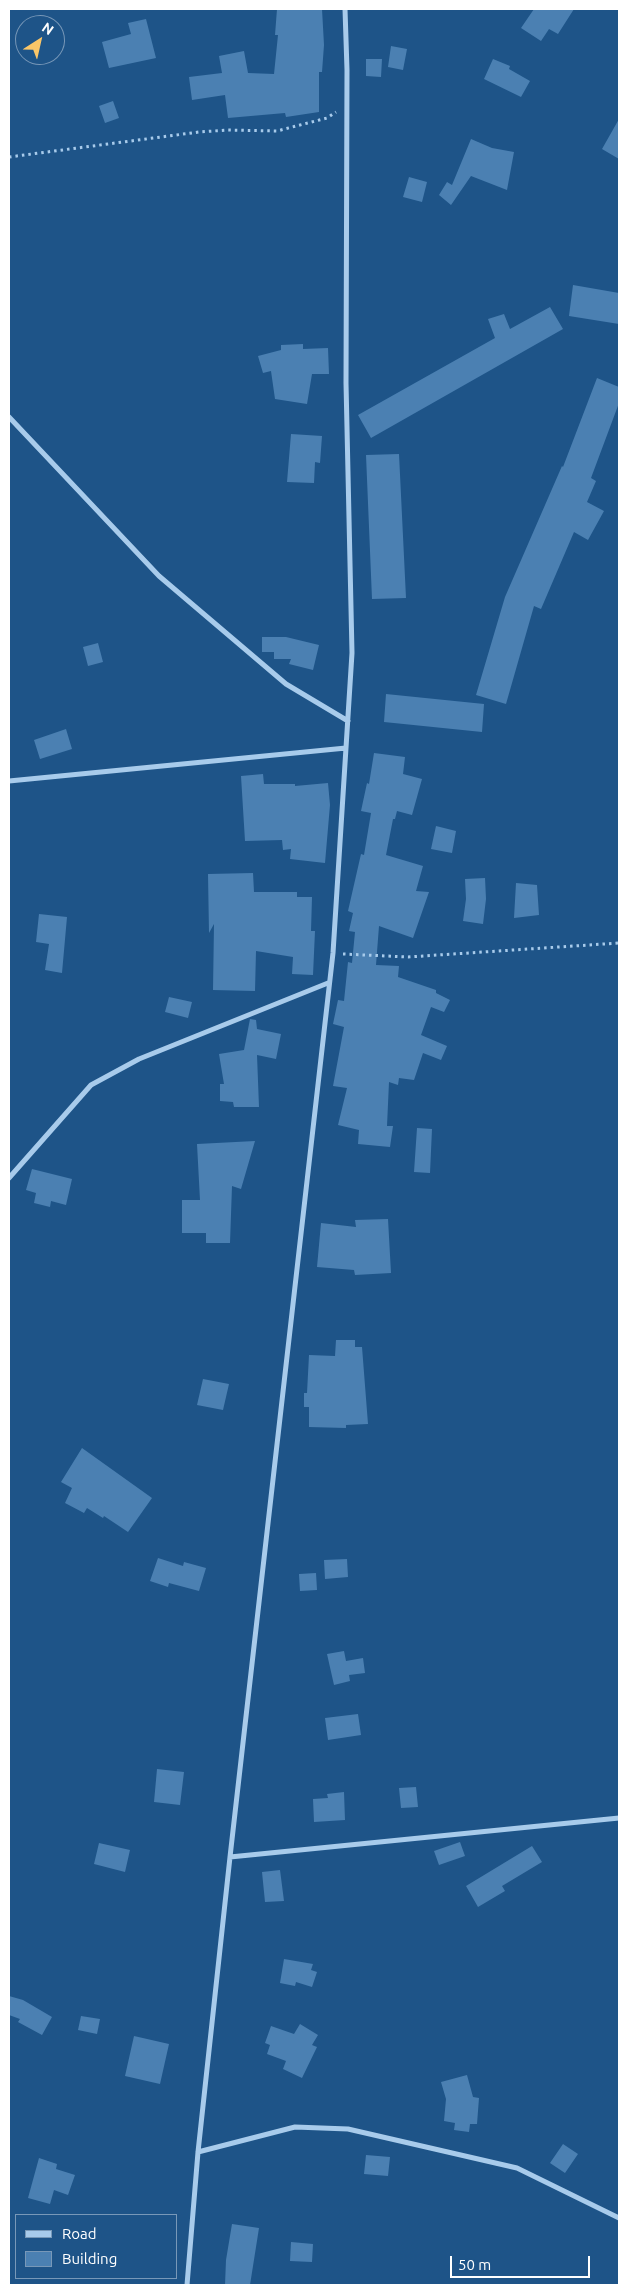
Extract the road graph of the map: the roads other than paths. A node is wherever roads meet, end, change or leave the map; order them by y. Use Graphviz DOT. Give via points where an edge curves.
graph roads {
  1 [pos="345,9"];
  2 [pos="9,417"];
  3 [pos="348,721"];
  4 [pos="346,748"];
  5 [pos="9,781"];
  6 [pos="328,983"];
  7 [pos="9,1178"];
  8 [pos="619,1818"];
  9 [pos="230,1857"];
  10 [pos="198,2152"];
  11 [pos="619,2218"];
  12 [pos="187,2285"];
  1 -- 3 [label="street" via="346,383 352,653"];
  2 -- 3 [label="street" via="159,576 286,684"];
  3 -- 4 [label="street"];
  4 -- 5 [label="street"];
  4 -- 6 [label="street" via="333,953"];
  6 -- 7 [label="street" via="139,1059 91,1086"];
  6 -- 9 [label="street"];
  8 -- 9 [label="street"];
  9 -- 10 [label="street"];
  10 -- 11 [label="street" via="295,2127 348,2129 517,2168"];
  10 -- 12 [label="street"];
}
